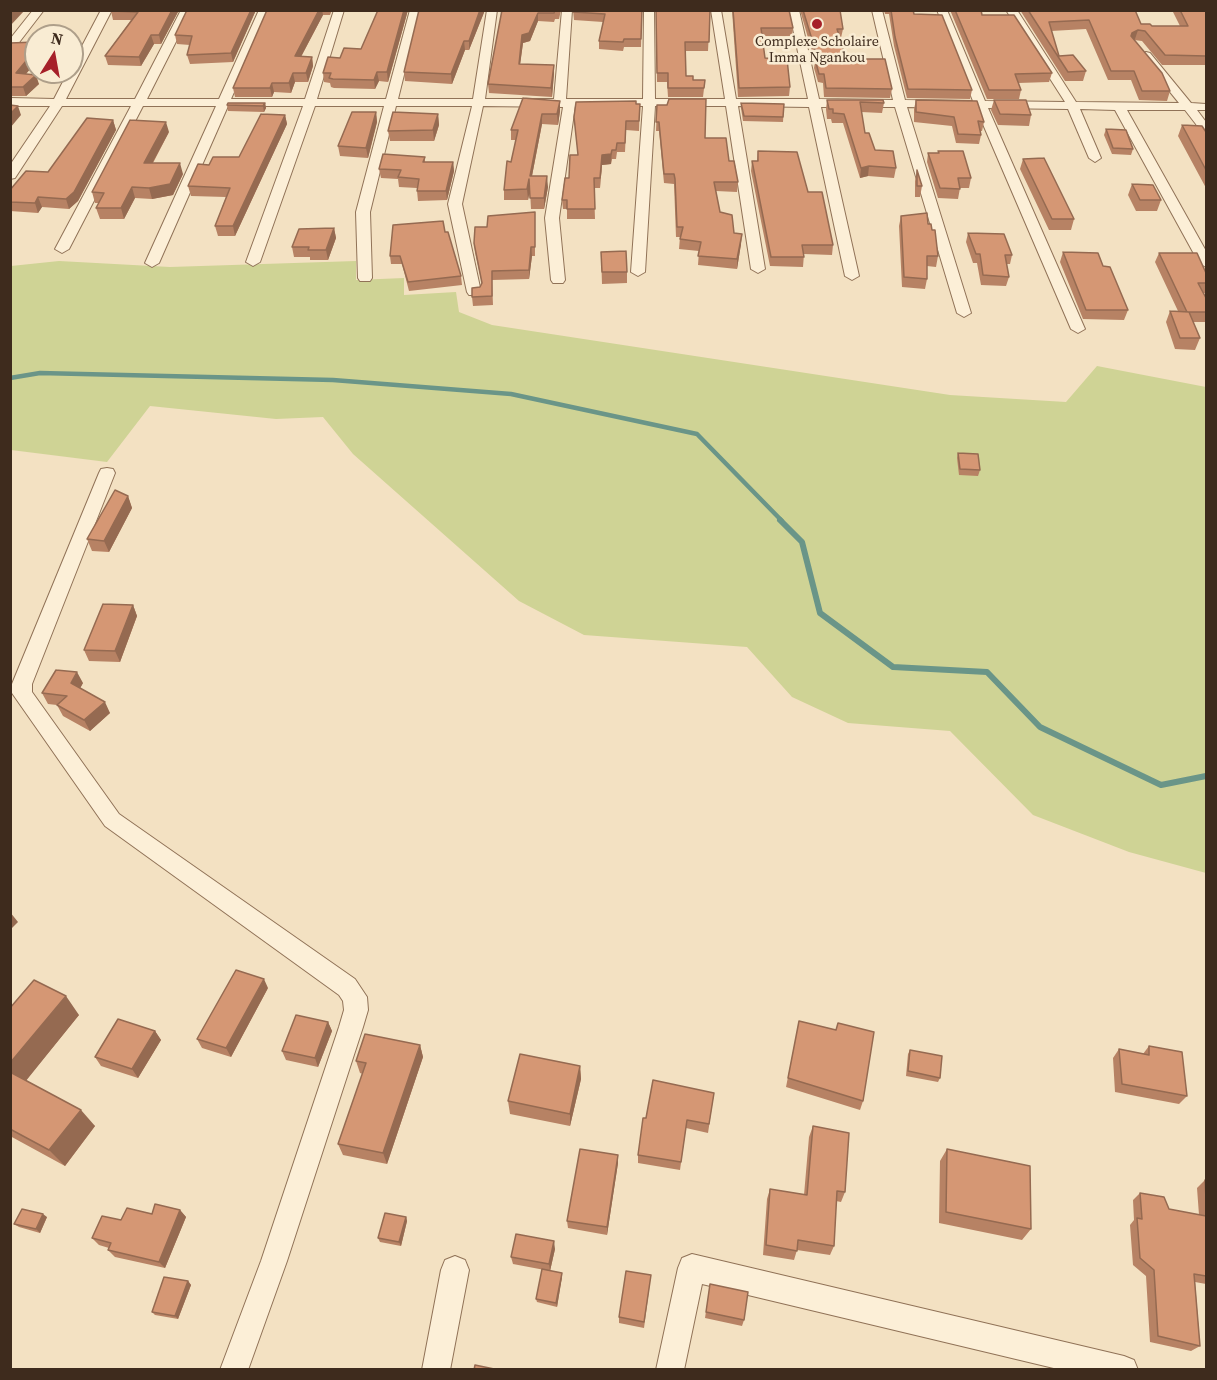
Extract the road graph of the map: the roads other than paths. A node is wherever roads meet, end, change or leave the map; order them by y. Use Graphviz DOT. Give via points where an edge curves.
graph roads {
  1 [pos="39,10"];
  2 [pos="107,10"];
  3 [pos="187,10"];
  4 [pos="265,10"];
  5 [pos="339,10"];
  6 [pos="415,10"];
  7 [pos="492,10"];
  8 [pos="567,10"];
  9 [pos="649,10"];
  10 [pos="716,10"];
  11 [pos="794,10"];
  12 [pos="877,10"];
  13 [pos="942,10"];
  14 [pos="1011,10"];
  15 [pos="1136,44"];
  16 [pos="10,47"];
  17 [pos="10,102"];
  18 [pos="58,102"];
  19 [pos="310,102"];
  20 [pos="137,103"];
  21 [pos="224,103"];
  22 [pos="391,103"];
  23 [pos="649,103"];
  24 [pos="731,103"];
  25 [pos="816,103"];
  26 [pos="478,104"];
  27 [pos="565,104"];
  28 [pos="900,104"];
  29 [pos="981,105"];
  30 [pos="1073,106"];
  31 [pos="1119,106"];
  32 [pos="1191,107"];
  33 [pos="1206,107"];
  34 [pos="1206,129"];
  35 [pos="1095,158"];
  36 [pos="10,176"];
  37 [pos="62,249"];
  38 [pos="253,262"];
  39 [pos="153,263"];
  40 [pos="1206,263"];
  41 [pos="758,269"];
  42 [pos="638,272"];
  43 [pos="852,276"];
  44 [pos="365,278"];
  45 [pos="558,280"];
  46 [pos="474,292"];
  47 [pos="964,313"];
  48 [pos="1078,329"];
  49 [pos="107,474"];
  50 [pos="455,1270"];
  51 [pos="1058,1362"];
  52 [pos="234,1370"];
  53 [pos="436,1370"];
  54 [pos="670,1370"];
  55 [pos="1124,1370"];
  1 -- 16 [label="street"];
  2 -- 18 [label="street"];
  3 -- 20 [label="street"];
  4 -- 21 [label="street"];
  5 -- 19 [label="street"];
  6 -- 22 [label="street"];
  7 -- 26 [label="street"];
  8 -- 27 [label="street"];
  9 -- 23 [label="street"];
  10 -- 24 [label="street"];
  11 -- 25 [label="street"];
  12 -- 28 [label="street"];
  13 -- 29 [label="street"];
  14 -- 30 [label="street"];
  15 -- 32 [label="street"];
  17 -- 18 [label="street"];
  18 -- 20 [label="street"];
  18 -- 36 [label="street"];
  19 -- 21 [label="street"];
  19 -- 22 [label="street"];
  19 -- 38 [label="street"];
  20 -- 21 [label="street"];
  20 -- 37 [label="street"];
  21 -- 39 [label="street"];
  22 -- 26 [label="street"];
  22 -- 44 [label="street" via="363,212"];
  23 -- 24 [label="street"];
  23 -- 27 [label="street"];
  23 -- 42 [label="street"];
  24 -- 25 [label="street"];
  24 -- 41 [label="street"];
  25 -- 28 [label="street"];
  25 -- 43 [label="street"];
  26 -- 27 [label="street"];
  26 -- 46 [label="street" via="455,204"];
  27 -- 45 [label="street" via="552,218"];
  28 -- 29 [label="street"];
  28 -- 47 [label="street"];
  29 -- 30 [label="street"];
  29 -- 48 [label="street"];
  30 -- 31 [label="street"];
  30 -- 35 [label="street"];
  31 -- 32 [label="street"];
  31 -- 40 [label="street"];
  32 -- 33 [label="street"];
  32 -- 34 [label="street"];
  49 -- 52 [label="street" via="22,684 22,693 112,820 347,987 355,998 351,1028"];
  50 -- 53 [label="street"];
  51 -- 54 [label="street" via="692,1268"];
  51 -- 55 [label="street"];
}
